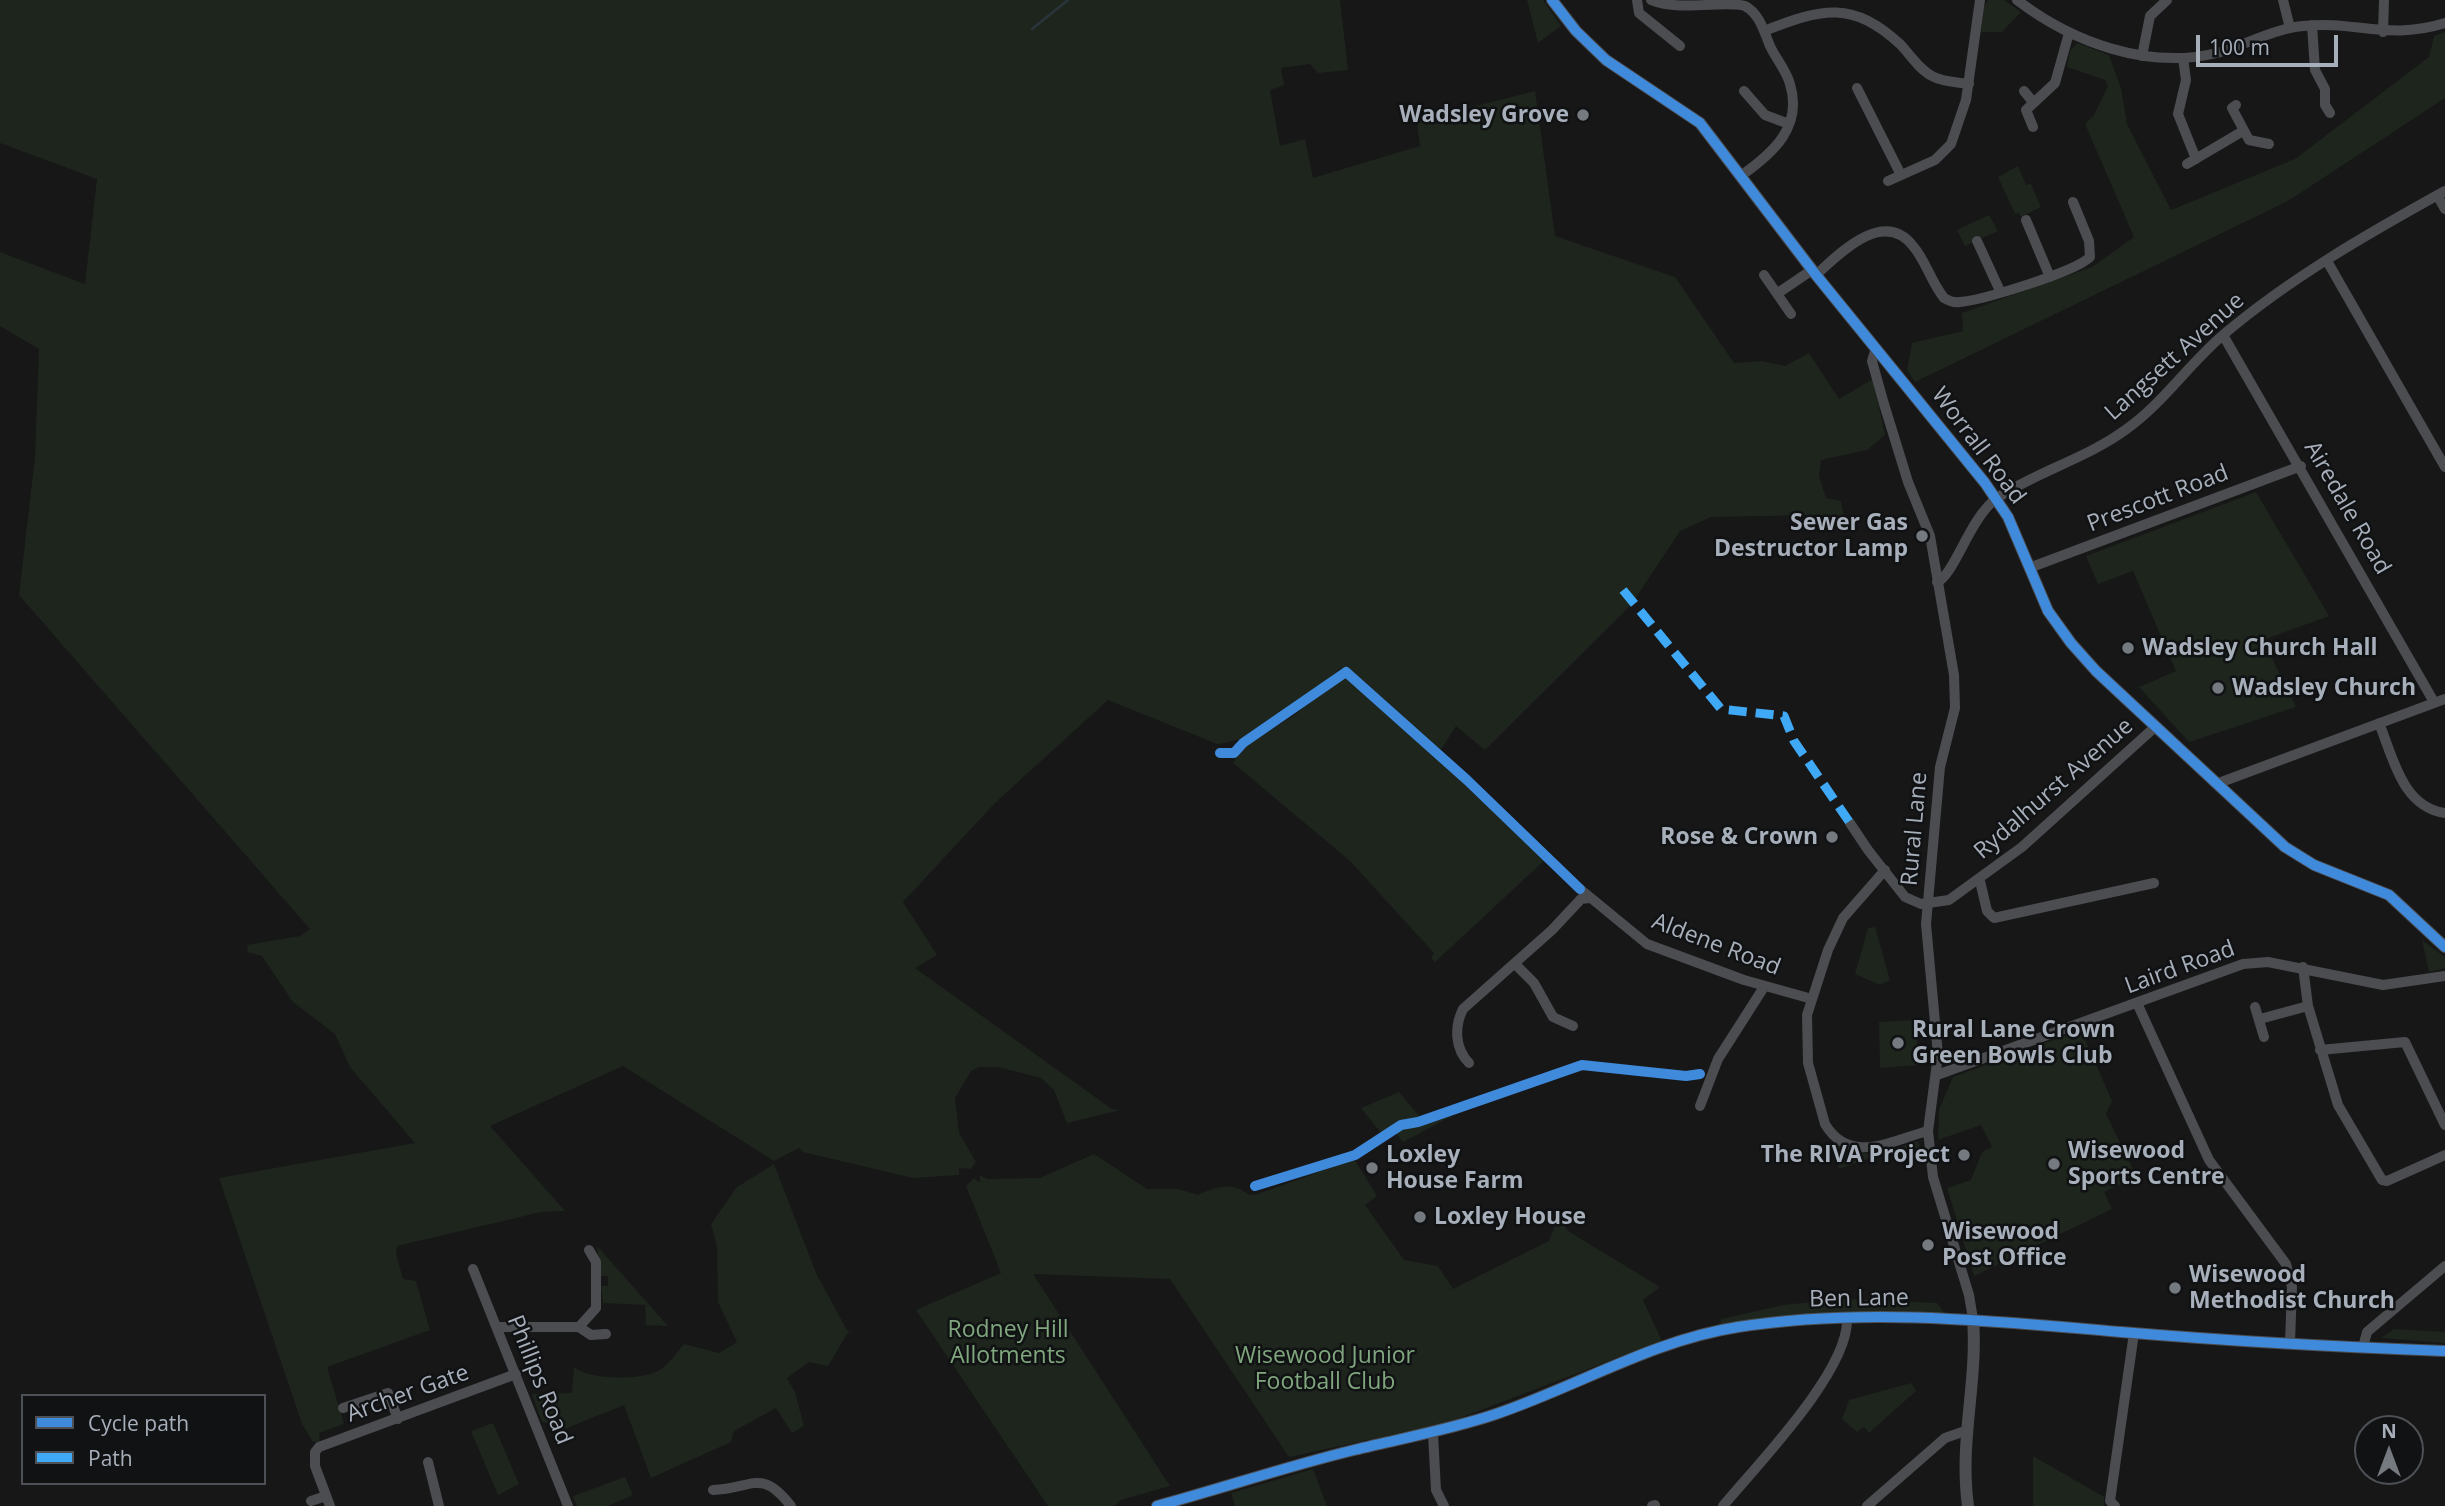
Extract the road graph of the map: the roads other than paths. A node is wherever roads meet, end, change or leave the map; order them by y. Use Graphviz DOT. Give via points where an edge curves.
graph roads {
  1 [pos="1552,0"];
  2 [pos="1637,0"];
  3 [pos="1651,0"];
  4 [pos="1980,0"];
  5 [pos="2017,0"];
  6 [pos="2167,0"];
  7 [pos="2283,0"];
  8 [pos="2385,0"];
  9 [pos="1665,2"];
  10 [pos="2445,23"];
  11 [pos="2312,25"];
  12 [pos="2290,28"];
  13 [pos="1764,31"];
  14 [pos="2383,32"];
  15 [pos="2069,33"];
  16 [pos="1680,46"];
  17 [pos="2142,56"];
  18 [pos="2183,58"];
  19 [pos="1969,84"];
  20 [pos="1857,88"];
  21 [pos="2024,91"];
  22 [pos="1744,92"];
  23 [pos="2033,102"];
  24 [pos="2236,105"];
  25 [pos="2330,113"];
  26 [pos="1789,124"];
  27 [pos="2033,127"];
  28 [pos="2243,131"];
  29 [pos="2269,144"];
  30 [pos="1742,175"];
  31 [pos="1901,175"];
  32 [pos="1888,181"];
  33 [pos="2441,193"];
  34 [pos="2073,202"];
  35 [pos="2445,209"];
  36 [pos="2026,220"];
  37 [pos="1977,241"];
  38 [pos="2327,261"];
  39 [pos="1814,273"];
  40 [pos="1764,275"];
  41 [pos="2050,276"];
  42 [pos="2000,291"];
  43 [pos="1777,293"];
  44 [pos="1791,314"];
  45 [pos="2223,335"];
  46 [pos="1876,348"];
  47 [pos="2301,466"];
  48 [pos="2445,467"];
  49 [pos="1996,499"];
  50 [pos="2029,568"];
  51 [pos="1937,582"];
  52 [pos="2440,701"];
  53 [pos="2378,723"];
  54 [pos="2155,727"];
  55 [pos="2216,784"];
  56 [pos="2445,813"];
  57 [pos="1850,823"];
  58 [pos="1885,870"];
  59 [pos="1980,881"];
  60 [pos="2154,883"];
  61 [pos="1580,889"];
  62 [pos="1588,898"];
  63 [pos="1928,904"];
  64 [pos="2445,947"];
  65 [pos="1515,964"];
  66 [pos="2303,967"];
  67 [pos="2445,976"];
  68 [pos="1764,987"];
  69 [pos="1812,999"];
  70 [pos="2137,1003"];
  71 [pos="2308,1006"];
  72 [pos="2255,1007"];
  73 [pos="2260,1019"];
  74 [pos="1573,1026"];
  75 [pos="2264,1037"];
  76 [pos="2320,1050"];
  77 [pos="1469,1063"];
  78 [pos="1937,1075"];
  79 [pos="1700,1106"];
  80 [pos="2445,1125"];
  81 [pos="1928,1131"];
  82 [pos="2445,1155"];
  83 [pos="589,1250"];
  84 [pos="2445,1266"];
  85 [pos="473,1269"];
  86 [pos="1847,1319"];
  87 [pos="1973,1320"];
  88 [pos="497,1327"];
  89 [pos="579,1327"];
  90 [pos="2134,1333"];
  91 [pos="606,1334"];
  92 [pos="2290,1343"];
  93 [pos="2362,1347"];
  94 [pos="2445,1351"];
  95 [pos="516,1374"];
  96 [pos="343,1408"];
  97 [pos="398,1419"];
  98 [pos="1965,1430"];
  99 [pos="1433,1434"];
  100 [pos="428,1462"];
  101 [pos="713,1490"];
  102 [pos="311,1501"];
  103 [pos="328,1501"];
  104 [pos="1186,1502"];
  105 [pos="2112,1503"];
  106 [pos="439,1506"];
  107 [pos="568,1506"];
  108 [pos="791,1506"];
  109 [pos="1157,1506"];
  110 [pos="1444,1506"];
  111 [pos="1723,1506"];
  112 [pos="1867,1506"];
  113 [pos="1968,1506"];
  1 -- 30 [label="street, Worrall Road" via="1606,60 1690,113"];
  2 -- 16 [label="street" via="1639,13"];
  3 -- 9 [label="street"];
  4 -- 19 [label="street"];
  5 -- 15 [label="street"];
  6 -- 17 [label="street" via="2150,16"];
  7 -- 12 [label="street"];
  8 -- 14 [label="street"];
  9 -- 13 [label="street" via="1744,5"];
  10 -- 14 [label="street" via="2408,32"];
  11 -- 12 [label="street"];
  11 -- 14 [label="street"];
  11 -- 25 [label="street" via="2315,70"];
  12 -- 18 [label="street" via="2229,49"];
  13 -- 19 [label="street" via="1819,11 1858,13 1878,23 1932,76"];
  13 -- 26 [label="street" via="1790,84 1793,105"];
  15 -- 17 [label="street"];
  15 -- 23 [label="street" via="2055,83"];
  17 -- 18 [label="street"];
  18 -- 28 [label="street" via="2186,80 2178,114 2192,161"];
  19 -- 31 [label="street" via="1945,153"];
  20 -- 31 [label="street"];
  21 -- 23 [label="street"];
  22 -- 26 [label="street" via="1765,115"];
  23 -- 27 [label="street" via="2026,110"];
  24 -- 28 [label="street" via="2232,113"];
  26 -- 30 [label="street" via="1774,151"];
  28 -- 29 [label="street" via="2249,140"];
  30 -- 39 [label="street, Worrall Road"];
  31 -- 32 [label="street"];
  33 -- 35 [label="street"];
  33 -- 38 [label="street, Langsett Avenue"];
  34 -- 41 [label="street" via="2092,254 2085,262"];
  36 -- 41 [label="street"];
  37 -- 42 [label="street"];
  38 -- 45 [label="street, Langsett Avenue"];
  38 -- 48 [label="street"];
  39 -- 42 [label="street" via="1858,239 1888,232 1912,244 1938,290 1952,302"];
  39 -- 43 [label="street"];
  39 -- 46 [label="street, Worrall Road"];
  40 -- 43 [label="street"];
  41 -- 42 [label="street"];
  43 -- 44 [label="street"];
  45 -- 47 [label="street, Airedale Road"];
  45 -- 49 [label="street, Langsett Avenue" via="2108,443"];
  46 -- 49 [label="street, Worrall Road"];
  46 -- 51 [label="street, Rural Lane" via="1872,361 1908,482 1924,518"];
  47 -- 50 [label="street, Prescott Road"];
  47 -- 52 [label="street, Airedale Road"];
  49 -- 50 [label="street, Worrall Road"];
  49 -- 51 [label="street" via="1969,530 1948,575"];
  50 -- 54 [label="street, Worrall Road" via="2048,611 2071,643"];
  51 -- 63 [label="street, Rural Lane" via="1956,694 1940,767"];
  52 -- 53 [label="street"];
  53 -- 55 [label="street"];
  53 -- 56 [label="street" via="2408,791 2427,808"];
  54 -- 55 [label="street, Worrall Road"];
  54 -- 59 [label="street, Rydalhurst Avenue"];
  55 -- 64 [label="street, Worrall Road" via="2284,846 2314,865 2389,895"];
  57 -- 58 [label="street"];
  58 -- 63 [label="street" via="1906,897"];
  58 -- 69 [label="street" via="1843,918"];
  59 -- 60 [label="street, Rydalhurst Avenue" via="1987,911 1994,918"];
  59 -- 63 [label="street, Rydalhurst Avenue" via="1949,900"];
  61 -- 62 [label="street, Aldene Road"];
  62 -- 65 [label="street" via="1581,898"];
  62 -- 68 [label="street, Aldene Road" via="1647,944"];
  63 -- 78 [label="street, Rural Lane" via="1925,936"];
  65 -- 74 [label="street" via="1534,983 1553,1017"];
  65 -- 77 [label="street" via="1470,1001 1459,1016 1458,1042"];
  66 -- 67 [label="street, Laird Road" via="2383,985"];
  66 -- 70 [label="street, Laird Road" via="2243,964"];
  66 -- 71 [label="street"];
  68 -- 69 [label="street, Aldene Road"];
  68 -- 79 [label="street" via="1718,1059"];
  69 -- 81 [label="street" via="1806,1027 1808,1063 1819,1111 1829,1131 1849,1144 1879,1148"];
  70 -- 78 [label="street, Laird Road"];
  70 -- 92 [label="street" via="2209,1160 2286,1264 2292,1286"];
  71 -- 73 [label="street"];
  71 -- 76 [label="street"];
  72 -- 73 [label="street"];
  73 -- 75 [label="street"];
  76 -- 80 [label="street" via="2405,1042"];
  76 -- 82 [label="street" via="2338,1105 2382,1180"];
  78 -- 81 [label="street, Rural Lane"];
  81 -- 87 [label="street, Rural Lane" via="1933,1177"];
  83 -- 89 [label="street" via="596,1262 596,1308"];
  84 -- 93 [label="street" via="2367,1332"];
  85 -- 88 [label="street, Phillips Road"];
  86 -- 87 [label="street, Ben Lane"];
  86 -- 99 [label="street, Ben Lane" via="1763,1323 1704,1334"];
  86 -- 111 [label="street" via="1845,1338 1795,1423"];
  87 -- 90 [label="street, Ben Lane"];
  87 -- 98 [label="street"];
  88 -- 89 [label="street"];
  88 -- 95 [label="street, Phillips Road"];
  89 -- 91 [label="street" via="591,1335"];
  90 -- 92 [label="street, Ben Lane"];
  90 -- 105 [label="street"];
  92 -- 93 [label="street, Ben Lane"];
  93 -- 94 [label="street, Ben Lane"];
  95 -- 97 [label="street, Archer Gate"];
  95 -- 107 [label="street, Phillips Road"];
  96 -- 97 [label="street" via="388,1388"];
  97 -- 103 [label="street, Archer Gate" via="314,1452 314,1466"];
  98 -- 112 [label="street" via="1945,1438"];
  98 -- 113 [label="street"];
  99 -- 104 [label="street, Ben Lane" via="1295,1465"];
  99 -- 110 [label="street" via="1436,1490"];
  100 -- 106 [label="street"];
  101 -- 108 [label="street" via="762,1482 778,1489"];
  102 -- 103 [label="street"];
  104 -- 109 [label="street, Ben Lane"];
}
